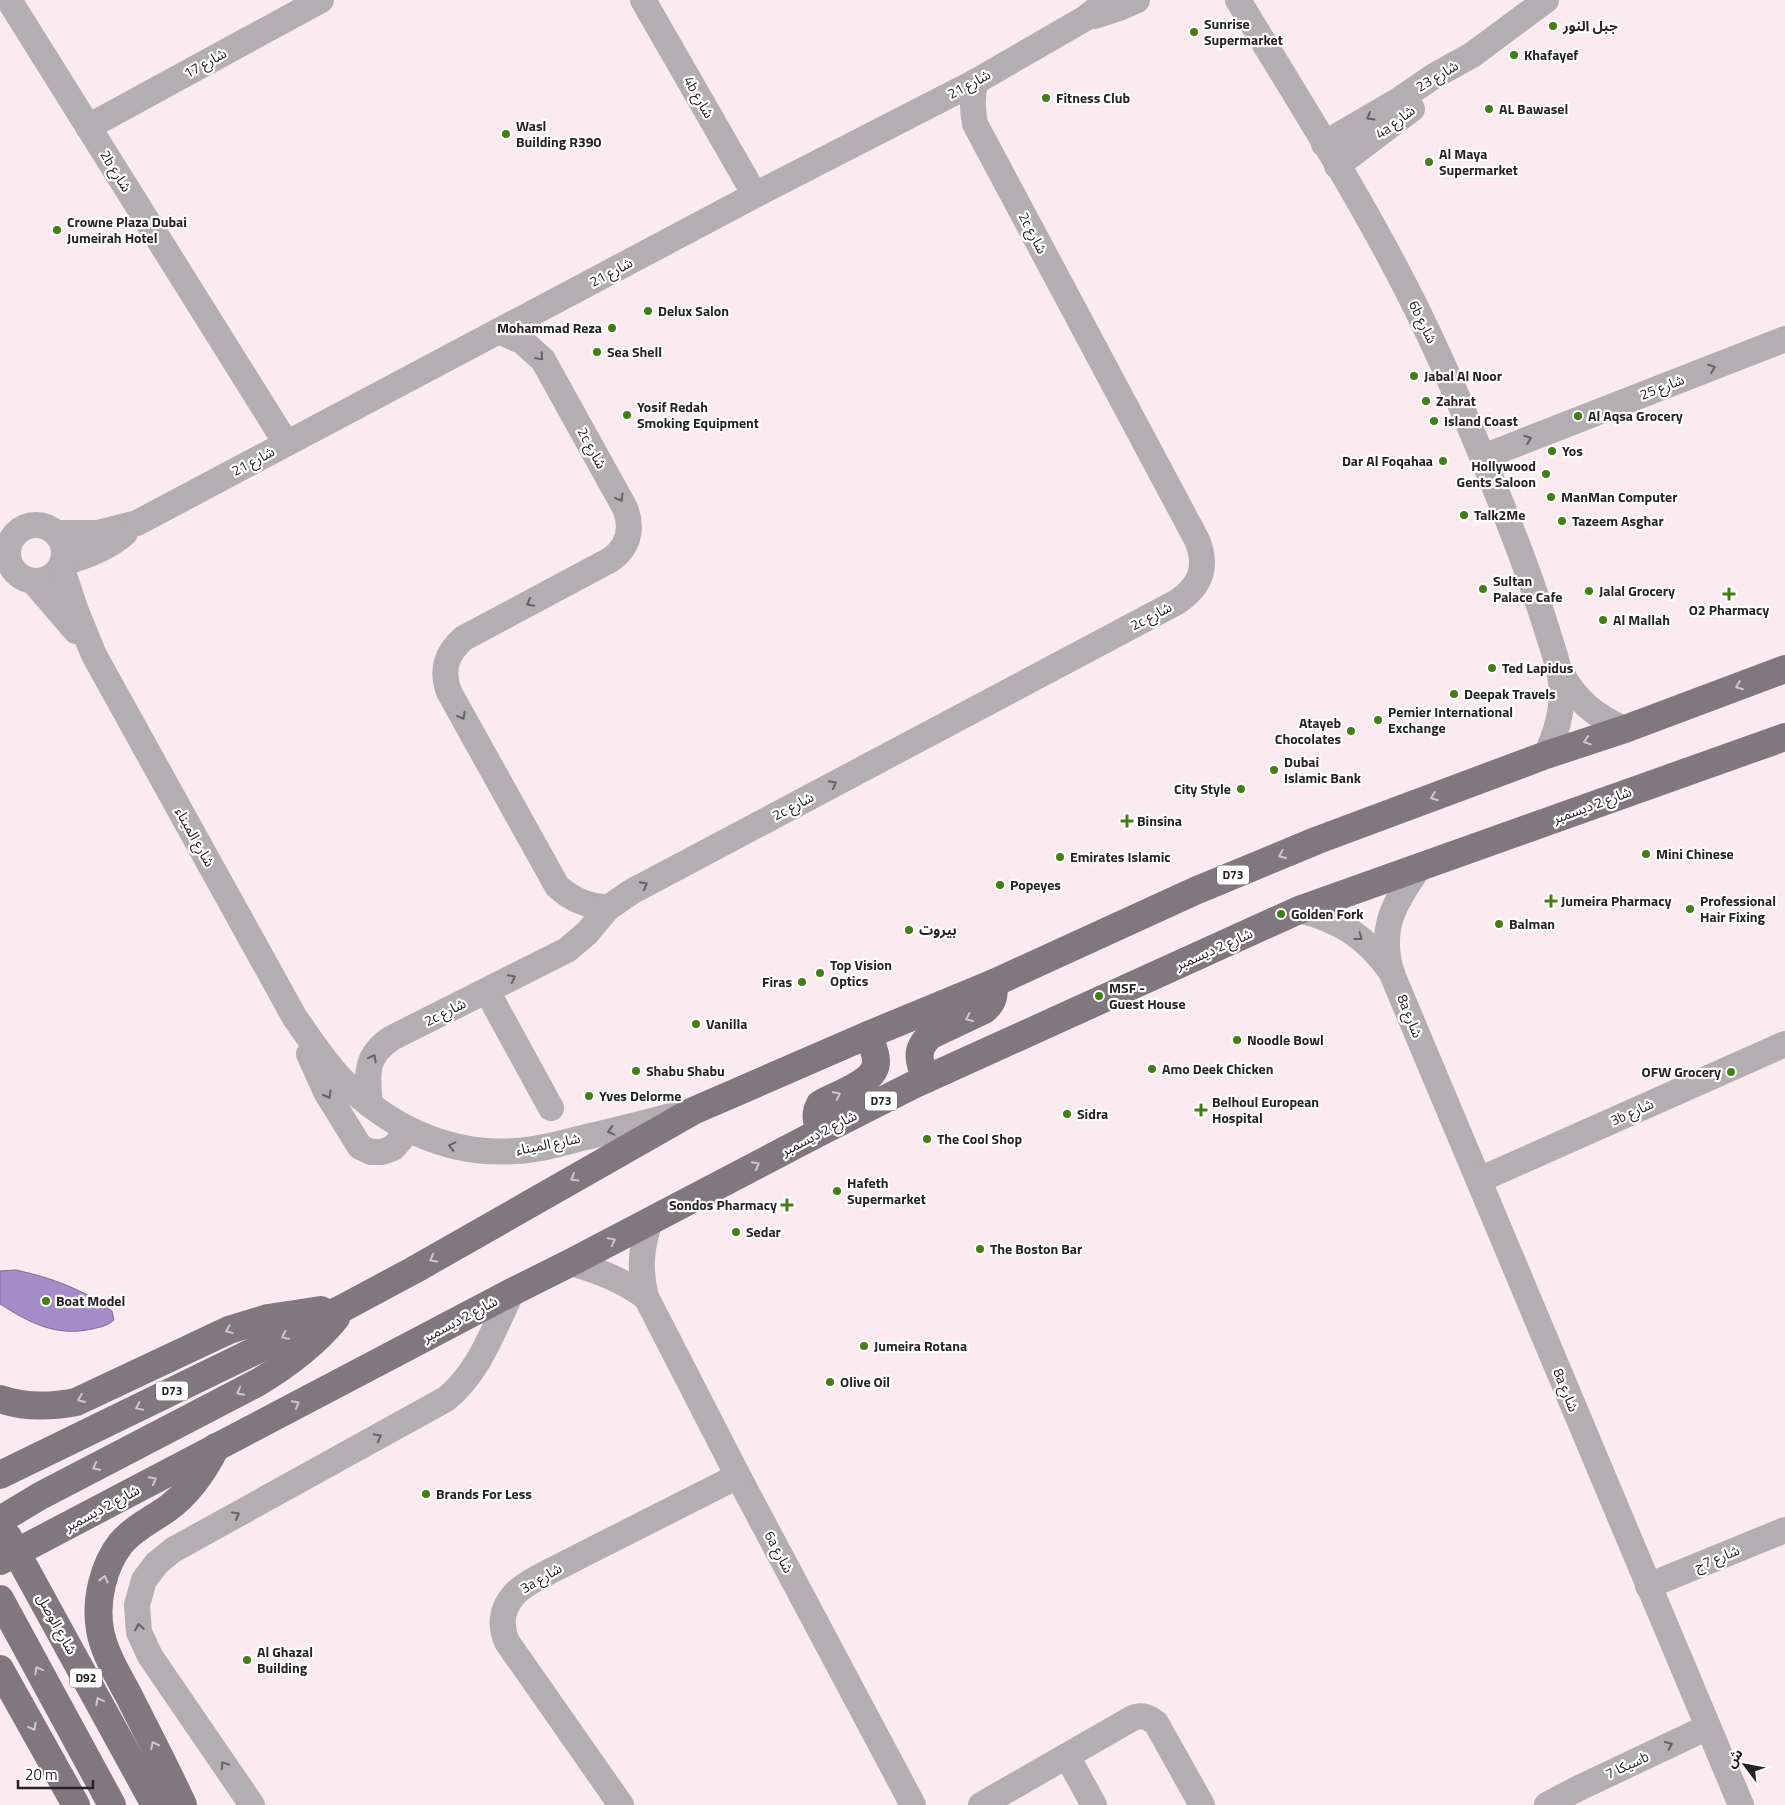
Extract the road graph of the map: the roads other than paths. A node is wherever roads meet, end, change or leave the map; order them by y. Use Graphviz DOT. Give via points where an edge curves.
graph roads {
  1 [pos="9,0"];
  2 [pos="321,0"];
  3 [pos="643,0"];
  4 [pos="1109,0"];
  5 [pos="1137,0"];
  6 [pos="1238,0"];
  7 [pos="1546,0"];
  8 [pos="1084,19"];
  9 [pos="975,82"];
  10 [pos="88,127"];
  11 [pos="1330,155"];
  12 [pos="755,195"];
  13 [pos="499,331"];
  14 [pos="1785,339"];
  15 [pos="286,443"];
  16 [pos="1483,457"];
  17 [pos="137,523"];
  18 [pos="56,533"];
  19 [pos="4,544"];
  20 [pos="61,564"];
  21 [pos="17,575"];
  22 [pos="94,655"];
  23 [pos="1558,667"];
  24 [pos="1785,669"];
  25 [pos="1625,728"];
  26 [pos="1785,737"];
  27 [pos="1546,755"];
  28 [pos="1419,868"];
  29 [pos="608,908"];
  30 [pos="1299,910"];
  31 [pos="1392,974"];
  32 [pos="994,982"];
  33 [pos="487,991"];
  34 [pos="295,1018"];
  35 [pos="868,1035"];
  36 [pos="1785,1044"];
  37 [pos="926,1079"];
  38 [pos="370,1105"];
  39 [pos="551,1108"];
  40 [pos="693,1111"];
  41 [pos="405,1128"];
  42 [pos="820,1132"];
  43 [pos="1479,1180"];
  44 [pos="650,1221"];
  45 [pos="570,1264"];
  46 [pos="512,1292"];
  47 [pos="646,1297"];
  48 [pos="345,1307"];
  49 [pos="0,1399"];
  50 [pos="216,1446"];
  51 [pos="0,1475"];
  52 [pos="738,1476"];
  53 [pos="40,1496"];
  54 [pos="0,1521"];
  55 [pos="1785,1530"];
  56 [pos="59,1531"];
  57 [pos="6,1553"];
  58 [pos="1648,1586"];
  59 [pos="1,1600"];
  60 [pos="0,1669"];
  61 [pos="10,1697"];
  62 [pos="1708,1727"];
  63 [pos="1066,1756"];
  64 [pos="76,1805"];
  65 [pos="112,1805"];
  66 [pos="155,1805"];
  67 [pos="183,1805"];
  68 [pos="252,1805"];
  69 [pos="621,1805"];
  70 [pos="913,1805"];
  71 [pos="981,1805"];
  72 [pos="1094,1805"];
  73 [pos="1202,1805"];
  74 [pos="1547,1805"];
  75 [pos="1741,1805"];
  1 -- 10 [label="street, 2b شارع"];
  2 -- 10 [label="street, شارع 17"];
  3 -- 12 [label="street, 4b شارع"];
  4 -- 8 [label="street, شارع 21"];
  5 -- 8 [label="street, شارع 21"];
  6 -- 11 [label="street, 6b شارع"];
  7 -- 11 [label="street, شارع 23" via="1472,55 1398,100"];
  8 -- 9 [label="street, شارع 21"];
  9 -- 12 [label="street, شارع 21"];
  29 -- 9 [label="street, 2c شارع, one-way" via="631,892 1177,602 1191,591 1200,575 1202,552 1197,540 976,124 972,110"];
  10 -- 15 [label="street, 2b شارع"];
  11 -- 16 [label="street, 6b شارع" via="1403,282"];
  12 -- 13 [label="street, شارع 21"];
  13 -- 15 [label="street, شارع 21"];
  13 -- 29 [label="street, 2c شارع, one-way" via="523,342 543,360 625,508 630,527 624,546 610,560 456,644 446,662 446,682 557,886 575,901"];
  16 -- 14 [label="street, شارع 25, one-way"];
  15 -- 17 [label="street, شارع 21"];
  16 -- 23 [label="street, 6b شارع" via="1537,598"];
  17 -- 18 [label="street, شارع 21" via="97,533"];
  17 -- 20 [label="street, شارع 21" via="102,549"];
  18 -- 19 [label="street" via="43,526 25,527"];
  18 -- 20 [label="street" via="63,548"];
  19 -- 21 [label="street" via="9,564"];
  20 -- 21 [label="street" via="50,578 42,581"];
  20 -- 22 [label="street, شارع الميناء"];
  21 -- 22 [label="street, شارع الميناء" via="65,617"];
  22 -- 34 [label="street, شارع الميناء"];
  23 -- 25 [label="street, 6b شارع" via="1584,705 1610,723"];
  23 -- 27 [label="street, 6b شارع" via="1561,712"];
  24 -- 25 [label="main road, D73, one-way"];
  25 -- 27 [label="main road, D73, one-way"];
  26 -- 28 [label="main road, شارع 2 ديسمبر / D73"];
  27 -- 32 [label="main road, D73, one-way" via="1318,840 1195,891"];
  28 -- 30 [label="main road, شارع 2 ديسمبر / D73"];
  28 -- 31 [label="street, 8a شارع" via="1396,901 1387,930 1388,961"];
  33 -- 29 [label="street, 2c شارع, one-way" via="567,950"];
  30 -- 31 [label="street, 8a شارع, one-way" via="1350,930 1379,954"];
  30 -- 37 [label="main road, شارع 2 ديسمبر / D73"];
  31 -- 43 [label="street, 8a شارع"];
  32 -- 35 [label="main road, D73"];
  32 -- 37 [label="main road, one-way" via="994,995 989,1006 924,1042 919,1060"];
  38 -- 33 [label="street, 2c شارع, one-way" via="368,1071 373,1056 383,1044"];
  33 -- 39 [label="street"];
  34 -- 38 [label="street, شارع الميناء" via="340,1078"];
  34 -- 41 [label="street, شارع الميناء, one-way" via="326,1092 360,1147 371,1152 394,1148"];
  35 -- 40 [label="main road, D73"];
  42 -- 35 [label="main road, one-way" via="816,1119 820,1104 864,1081 874,1070 875,1056"];
  36 -- 43 [label="street, 3b شارع"];
  37 -- 42 [label="main road, شارع 2 ديسمبر / D73"];
  38 -- 41 [label="street, شارع الميناء"];
  40 -- 41 [label="street, شارع الميناء, one-way" via="515,1152 447,1145"];
  40 -- 48 [label="main road, D73, one-way"];
  44 -- 42 [label="main road, شارع 2 ديسمبر / D73, one-way"];
  43 -- 58 [label="street, 8a شارع"];
  45 -- 44 [label="main road, شارع 2 ديسمبر / D73, one-way"];
  44 -- 47 [label="street, 6a شارع" via="641,1265"];
  45 -- 46 [label="main road, شارع 2 ديسمبر / D73"];
  45 -- 47 [label="street" via="602,1272"];
  50 -- 46 [label="main road, شارع 2 ديسمبر / D73, one-way"];
  68 -- 46 [label="street, one-way" via="150,1656 139,1632 137,1605 144,1580 156,1562 173,1550 446,1399 461,1386 473,1368"];
  47 -- 52 [label="street, 6a شارع"];
  48 -- 49 [label="main road, one-way" via="268,1318 229,1330 76,1402 26,1406"];
  48 -- 51 [label="main road, D73, one-way"];
  48 -- 53 [label="main road, one-way" via="327,1330 283,1368"];
  56 -- 50 [label="main road, شارع 2 ديسمبر / D73, one-way"];
  67 -- 50 [label="main road, one-way" via="110,1660 100,1630 98,1599 106,1568 121,1544 142,1524 183,1495 208,1463"];
  52 -- 69 [label="street, 3a شارع" via="551,1571 514,1594 505,1607 502,1622 507,1642"];
  52 -- 70 [label="street, 6a شارع"];
  53 -- 54 [label="main road"];
  53 -- 56 [label="main road" via="26,1508 24,1525 37,1535"];
  54 -- 57 [label="main road, شارع الوصل / D92"];
  55 -- 58 [label="street, شارع 7ج"];
  56 -- 57 [label="main road, شارع 2 ديسمبر / D73"];
  66 -- 57 [label="main road, شارع الوصل / D92, one-way"];
  58 -- 62 [label="street, 8a شارع"];
  65 -- 59 [label="main road, one-way"];
  60 -- 61 [label="main road"];
  61 -- 64 [label="main road, one-way"];
  74 -- 62 [label="street, سيكا 7b, one-way"];
  62 -- 75 [label="street, 8a شارع"];
  63 -- 71 [label="street"];
  63 -- 72 [label="street"];
  63 -- 73 [label="street" via="1131,1719 1144,1716 1156,1723"];
}
